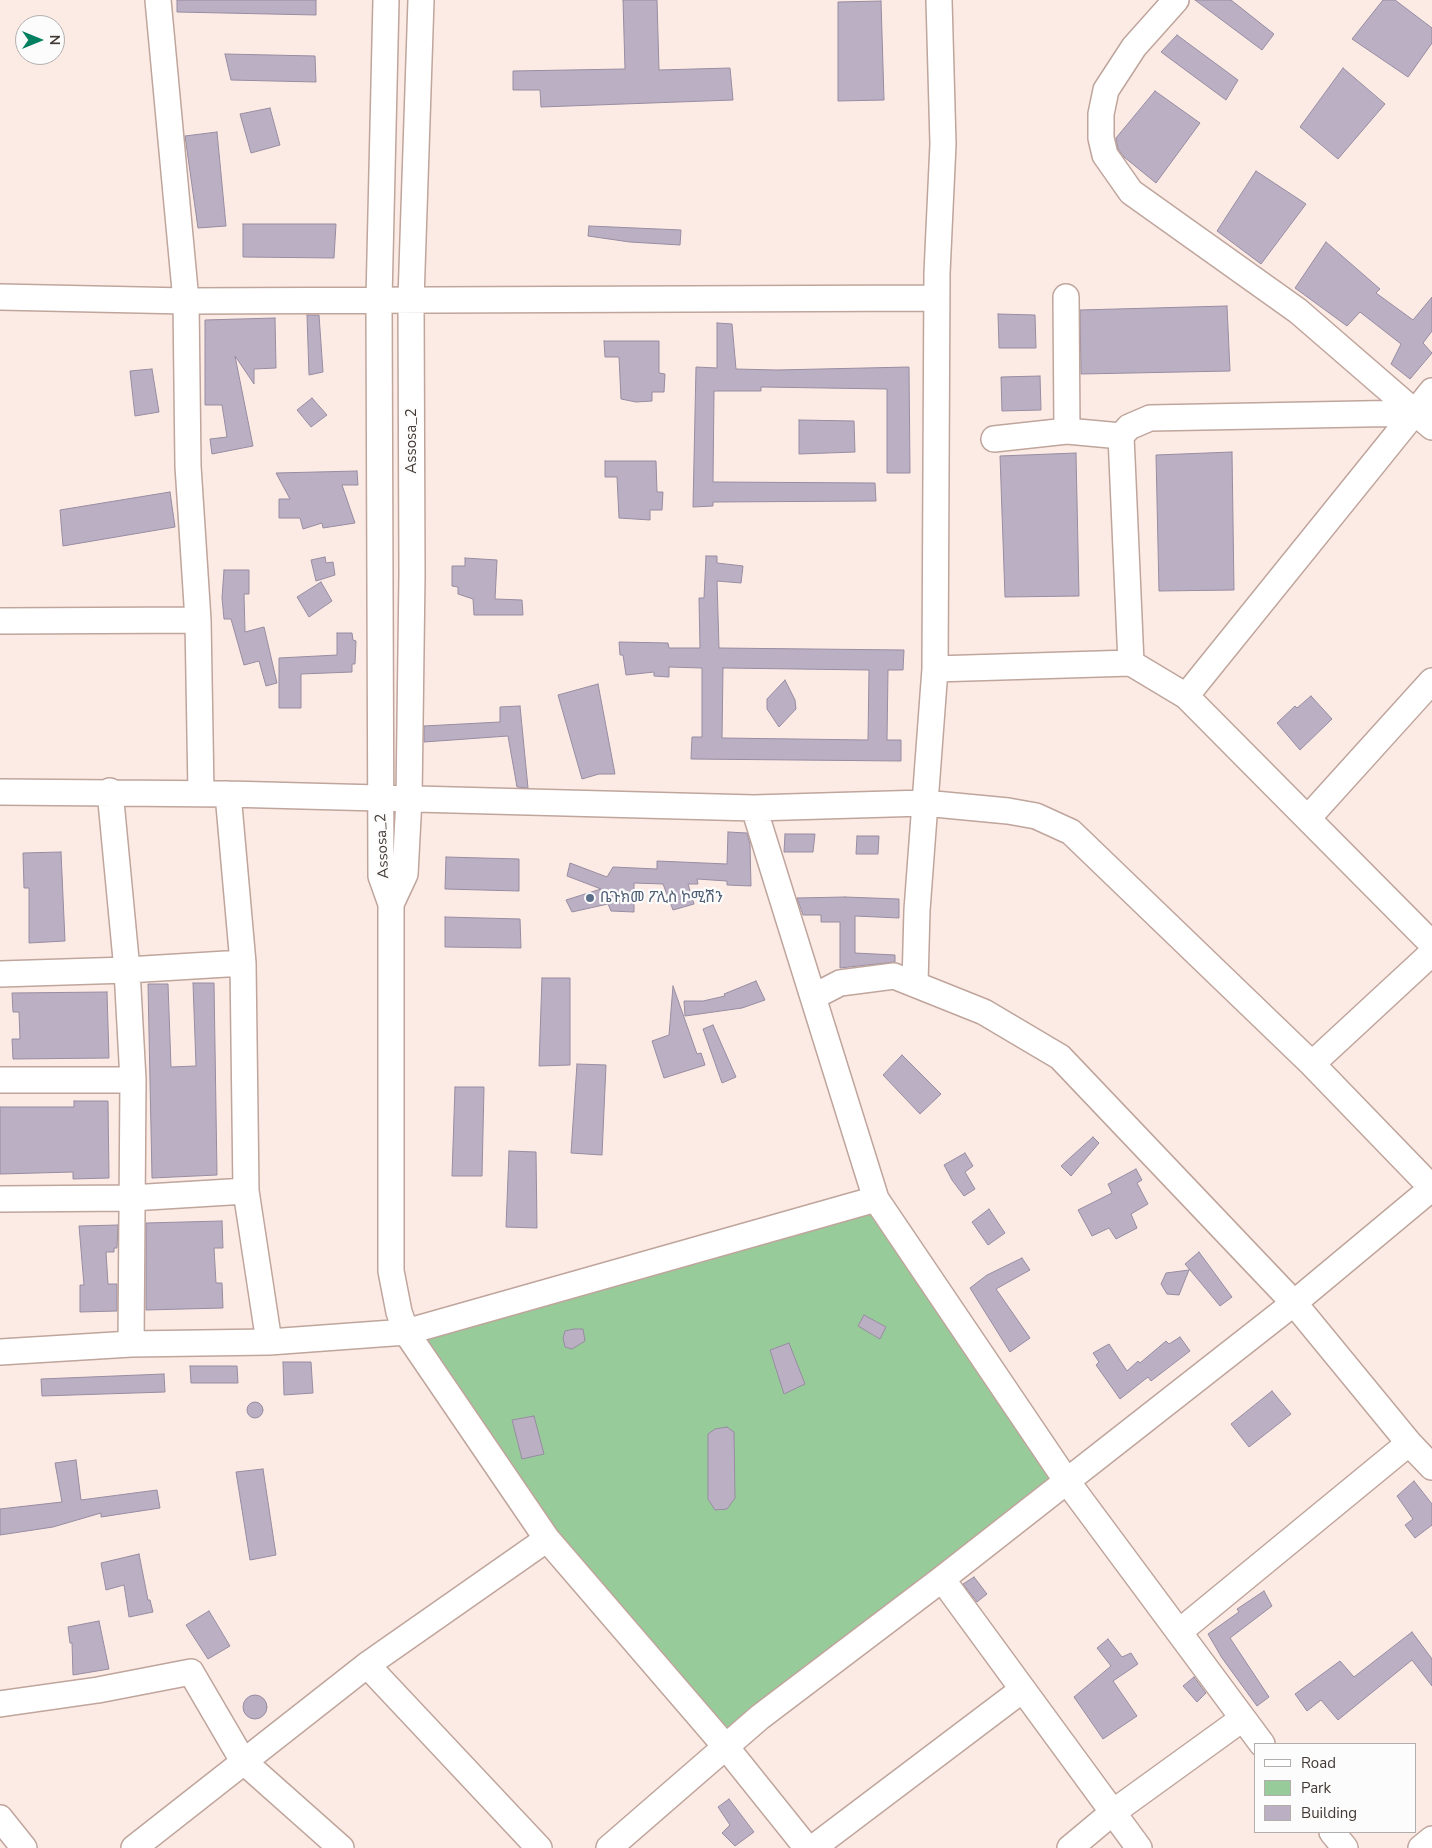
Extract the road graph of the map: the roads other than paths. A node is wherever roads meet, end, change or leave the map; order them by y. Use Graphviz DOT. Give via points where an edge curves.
graph roads {
  1 [pos="158,0"];
  2 [pos="939,0"];
  3 [pos="1176,0"];
  4 [pos="421,5"];
  5 [pos="386,6"];
  6 [pos="1066,296"];
  7 [pos="0,297"];
  8 [pos="936,298"];
  9 [pos="379,299"];
  10 [pos="411,299"];
  11 [pos="186,301"];
  12 [pos="1432,391"];
  13 [pos="1423,420"];
  14 [pos="1066,431"];
  15 [pos="1121,436"];
  16 [pos="994,439"];
  17 [pos="198,620"];
  18 [pos="0,621"];
  19 [pos="1131,664"];
  20 [pos="935,669"];
  21 [pos="1432,682"];
  22 [pos="1186,696"];
  23 [pos="110,791"];
  24 [pos="0,792"];
  25 [pos="201,793"];
  26 [pos="228,794"];
  27 [pos="380,799"];
  28 [pos="409,799"];
  29 [pos="924,803"];
  30 [pos="754,808"];
  31 [pos="1308,818"];
  32 [pos="391,904"];
  33 [pos="1432,944"];
  34 [pos="1432,952"];
  35 [pos="243,963"];
  36 [pos="127,970"];
  37 [pos="0,974"];
  38 [pos="915,983"];
  39 [pos="813,997"];
  40 [pos="1312,1064"];
  41 [pos="0,1080"];
  42 [pos="133,1080"];
  43 [pos="1432,1188"];
  44 [pos="246,1191"];
  45 [pos="0,1198"];
  46 [pos="132,1198"];
  47 [pos="876,1198"];
  48 [pos="1294,1303"];
  49 [pos="406,1332"];
  50 [pos="269,1342"];
  51 [pos="131,1344"];
  52 [pos="0,1352"];
  53 [pos="1409,1443"];
  54 [pos="1432,1467"];
  55 [pos="1066,1480"];
  56 [pos="547,1539"];
  57 [pos="942,1579"];
  58 [pos="1179,1632"];
  59 [pos="367,1665"];
  60 [pos="1022,1690"];
  61 [pos="0,1704"];
  62 [pos="1242,1719"];
  63 [pos="1261,1743"];
  64 [pos="726,1747"];
  65 [pos="243,1761"];
  66 [pos="1112,1813"];
  67 [pos="0,1818"];
  68 [pos="1333,1833"];
  69 [pos="1432,1839"];
  70 [pos="327,1844"];
  71 [pos="24,1848"];
  72 [pos="134,1848"];
  73 [pos="539,1848"];
  74 [pos="610,1848"];
  75 [pos="807,1848"];
  76 [pos="813,1848"];
  77 [pos="1070,1848"];
  78 [pos="1139,1848"];
  79 [pos="1345,1848"];
  80 [pos="1421,1848"];
  1 -- 11 [label="street"];
  2 -- 8 [label="street" via="943,144"];
  3 -- 13 [label="street" via="1134,47 1106,90 1102,114 1105,155 1131,192 1298,311"];
  4 -- 5 [label="street"];
  4 -- 10 [label="street, Assosa_2"];
  5 -- 9 [label="street, Assosa_2"];
  6 -- 14 [label="street"];
  7 -- 11 [label="street"];
  8 -- 10 [label="street"];
  8 -- 20 [label="street"];
  9 -- 10 [label="street"];
  9 -- 11 [label="street"];
  9 -- 27 [label="street, Assosa_2"];
  10 -- 28 [label="street, Assosa_2"];
  11 -- 17 [label="street" via="188,466"];
  12 -- 13 [label="street"];
  13 -- 15 [label="street" via="1150,418 1129,427"];
  13 -- 22 [label="street"];
  14 -- 15 [label="street"];
  14 -- 16 [label="street"];
  15 -- 19 [label="street"];
  17 -- 18 [label="street"];
  17 -- 25 [label="street"];
  19 -- 20 [label="street"];
  19 -- 22 [label="street"];
  20 -- 29 [label="street"];
  21 -- 31 [label="street"];
  22 -- 31 [label="street"];
  23 -- 24 [label="street"];
  23 -- 25 [label="street"];
  23 -- 36 [label="street"];
  25 -- 26 [label="street"];
  26 -- 27 [label="street"];
  26 -- 35 [label="street"];
  27 -- 28 [label="street"];
  27 -- 32 [label="street, Assosa_2" via="381,876"];
  28 -- 30 [label="street"];
  28 -- 32 [label="street, Assosa_2" via="404,874"];
  29 -- 30 [label="street"];
  29 -- 38 [label="street"];
  29 -- 40 [label="street" via="1036,816 1071,832"];
  30 -- 39 [label="street"];
  31 -- 33 [label="street"];
  32 -- 49 [label="street" via="391,1271"];
  34 -- 40 [label="street"];
  35 -- 36 [label="street"];
  35 -- 44 [label="street"];
  36 -- 37 [label="street"];
  36 -- 42 [label="street"];
  38 -- 39 [label="street" via="894,976 840,983"];
  38 -- 48 [label="street" via="984,1012 1060,1057"];
  39 -- 47 [label="street"];
  40 -- 43 [label="street"];
  41 -- 42 [label="street"];
  42 -- 46 [label="street"];
  43 -- 48 [label="street"];
  44 -- 46 [label="street"];
  44 -- 50 [label="street"];
  45 -- 46 [label="street"];
  46 -- 51 [label="street"];
  47 -- 49 [label="street"];
  47 -- 55 [label="street"];
  48 -- 53 [label="street"];
  48 -- 55 [label="street"];
  49 -- 50 [label="street"];
  49 -- 56 [label="street"];
  50 -- 51 [label="street"];
  51 -- 52 [label="street"];
  53 -- 54 [label="street"];
  53 -- 58 [label="street"];
  55 -- 57 [label="street"];
  55 -- 58 [label="street"];
  56 -- 59 [label="street"];
  56 -- 64 [label="street"];
  57 -- 60 [label="street"];
  57 -- 64 [label="street" via="760,1717"];
  58 -- 62 [label="street"];
  59 -- 65 [label="street"];
  59 -- 73 [label="street"];
  60 -- 66 [label="street"];
  60 -- 76 [label="street"];
  61 -- 65 [label="street" via="191,1672"];
  62 -- 63 [label="street"];
  62 -- 66 [label="street"];
  64 -- 74 [label="street"];
  64 -- 75 [label="street"];
  65 -- 70 [label="street"];
  65 -- 72 [label="street"];
  66 -- 77 [label="street"];
  66 -- 78 [label="street"];
  67 -- 71 [label="street"];
  68 -- 79 [label="street"];
  69 -- 80 [label="street"];
}
